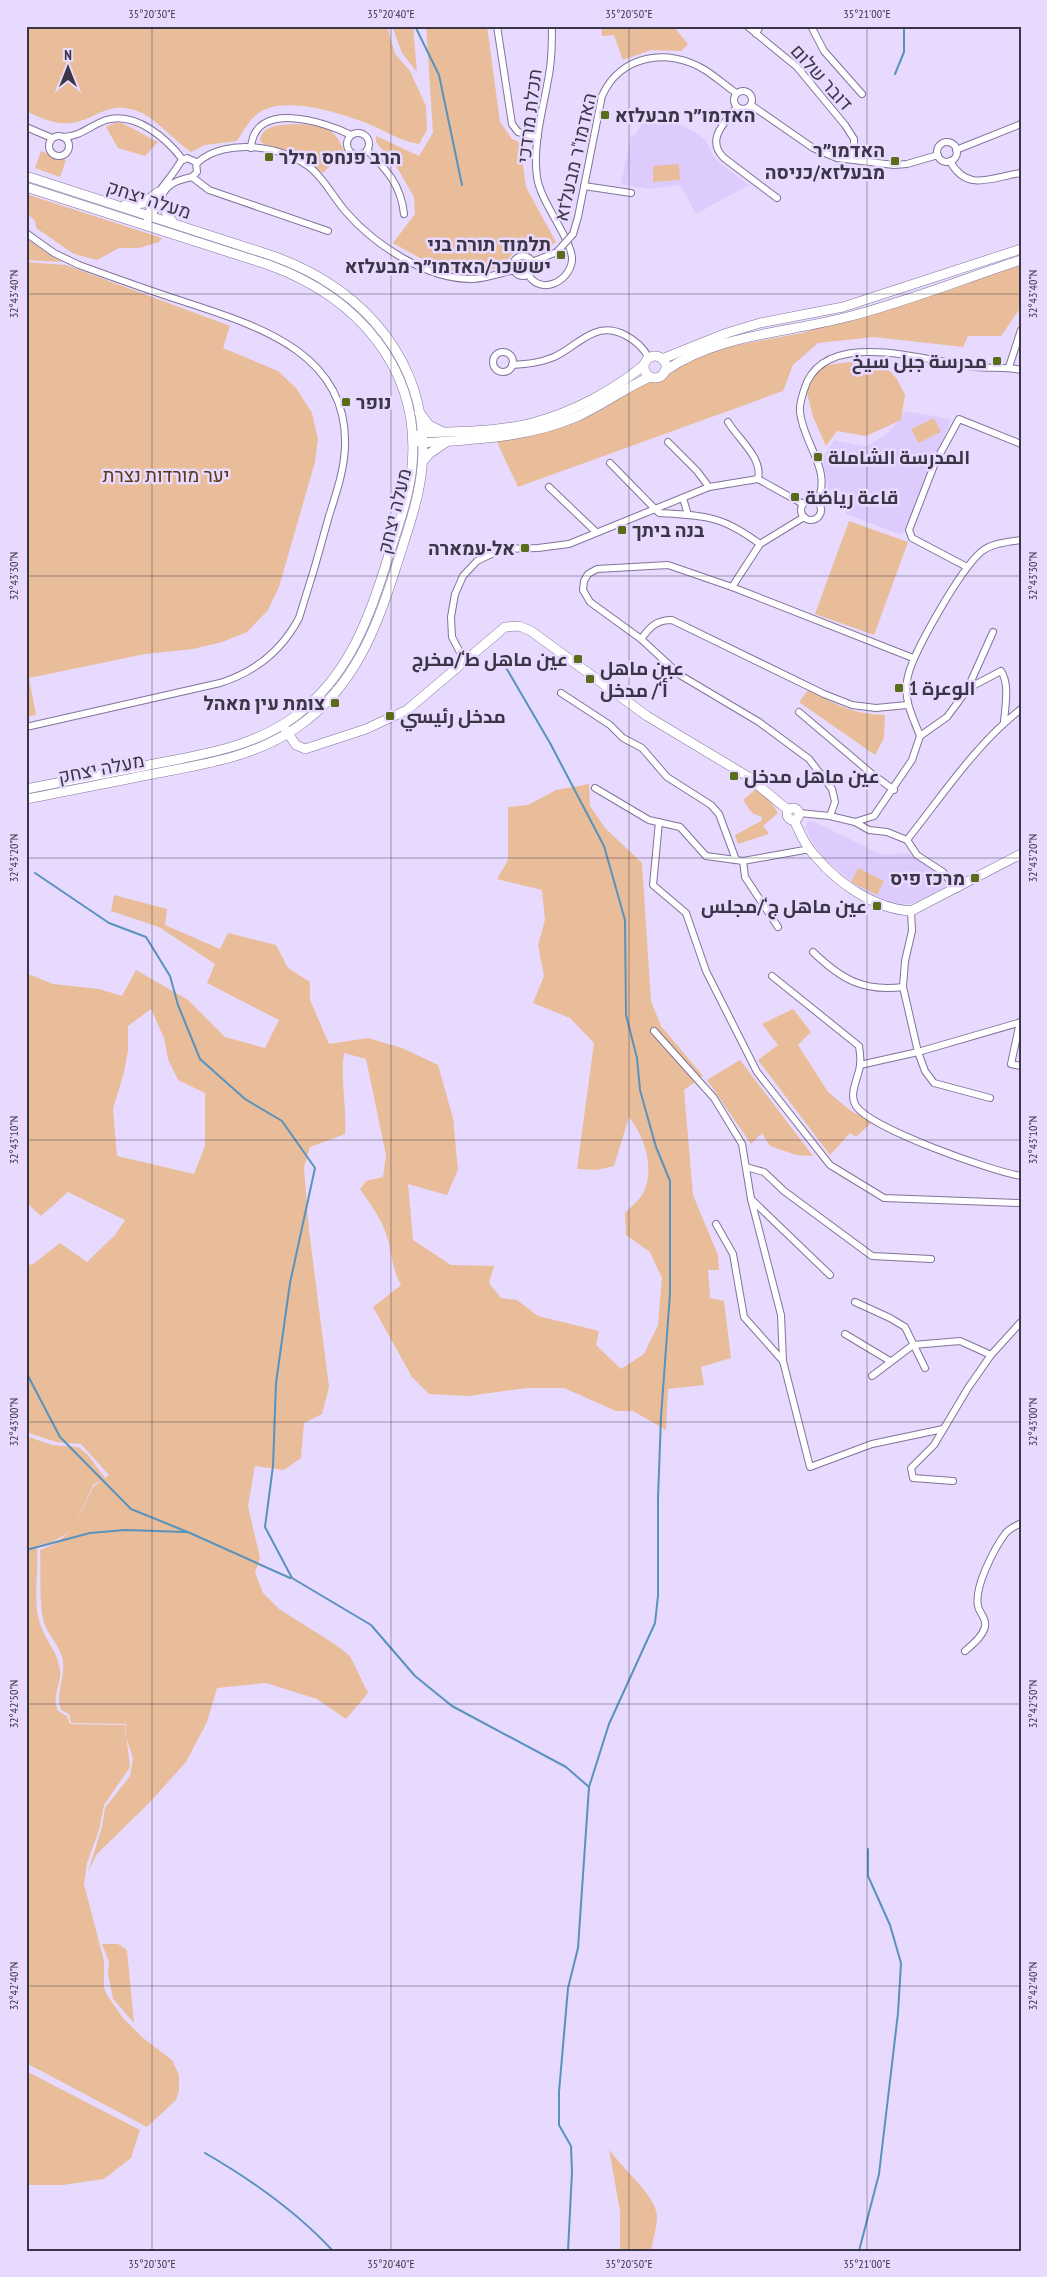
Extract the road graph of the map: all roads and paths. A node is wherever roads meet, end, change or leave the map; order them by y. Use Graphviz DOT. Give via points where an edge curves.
graph roads {
  1 [pos="497,26"];
  2 [pos="552,26"];
  3 [pos="746,26"];
  4 [pos="760,26"];
  5 [pos="811,26"];
  6 [pos="756,34"];
  7 [pos="736,94"];
  8 [pos="862,94"];
  9 [pos="751,105"];
  10 [pos="737,108"];
  11 [pos="1021,124"];
  12 [pos="26,127"];
  13 [pos="81,133"];
  14 [pos="351,135"];
  15 [pos="63,137"];
  16 [pos="538,137"];
  17 [pos="52,138"];
  18 [pos="68,148"];
  19 [pos="251,148"];
  20 [pos="367,150"];
  21 [pos="956,150"];
  22 [pos="938,155"];
  23 [pos="854,160"];
  24 [pos="950,161"];
  25 [pos="181,163"];
  26 [pos="197,164"];
  27 [pos="1021,173"];
  28 [pos="26,176"];
  29 [pos="184,177"];
  30 [pos="192,177"];
  31 [pos="584,186"];
  32 [pos="26,187"];
  33 [pos="631,193"];
  34 [pos="160,194"];
  35 [pos="777,198"];
  36 [pos="118,206"];
  37 [pos="404,214"];
  38 [pos="150,216"];
  39 [pos="174,223"];
  40 [pos="146,225"];
  41 [pos="328,231"];
  42 [pos="26,233"];
  43 [pos="1021,249"];
  44 [pos="1021,260"];
  45 [pos="532,262"];
  46 [pos="514,270"];
  47 [pos="528,274"];
  48 [pos="1021,330"];
  49 [pos="649,358"];
  50 [pos="662,359"];
  51 [pos="512,365"];
  52 [pos="644,365"];
  53 [pos="1009,367"];
  54 [pos="665,370"];
  55 [pos="1021,370"];
  56 [pos="650,377"];
  57 [pos="419,412"];
  58 [pos="728,422"];
  59 [pos="444,432"];
  60 [pos="423,438"];
  61 [pos="412,439"];
  62 [pos="448,441"];
  63 [pos="668,442"];
  64 [pos="1021,444"];
  65 [pos="423,462"];
  66 [pos="610,463"];
  67 [pos="758,479"];
  68 [pos="549,486"];
  69 [pos="709,487"];
  70 [pos="683,498"];
  71 [pos="817,502"];
  72 [pos="803,504"];
  73 [pos="654,508"];
  74 [pos="688,514"];
  75 [pos="804,517"];
  76 [pos="596,532"];
  77 [pos="1021,540"];
  78 [pos="760,544"];
  79 [pos="966,567"];
  80 [pos="732,587"];
  81 [pos="993,632"];
  82 [pos="641,640"];
  83 [pos="912,658"];
  84 [pos="464,660"];
  85 [pos="967,690"];
  86 [pos="561,692"];
  87 [pos="907,705"];
  88 [pos="1021,709"];
  89 [pos="799,712"];
  90 [pos="1004,722"];
  91 [pos="282,725"];
  92 [pos="26,727"];
  93 [pos="288,734"];
  94 [pos="920,736"];
  95 [pos="595,788"];
  96 [pos="26,789"];
  97 [pos="894,790"];
  98 [pos="26,799"];
  99 [pos="830,816"];
  100 [pos="797,817"];
  101 [pos="659,822"];
  102 [pos="855,822"];
  103 [pos="907,840"];
  104 [pos="810,849"];
  105 [pos="1021,854"];
  106 [pos="740,860"];
  107 [pos="956,889"];
  108 [pos="911,910"];
  109 [pos="778,927"];
  110 [pos="813,952"];
  111 [pos="772,976"];
  112 [pos="903,987"];
  113 [pos="1019,1022"];
  114 [pos="654,1031"];
  115 [pos="918,1052"];
  116 [pos="860,1065"];
  117 [pos="1021,1066"];
  118 [pos="990,1098"];
  119 [pos="746,1167"];
  120 [pos="1021,1176"];
  121 [pos="751,1200"];
  122 [pos="1021,1203"];
  123 [pos="716,1224"];
  124 [pos="931,1259"];
  125 [pos="830,1275"];
  126 [pos="855,1302"];
  127 [pos="1021,1322"];
  128 [pos="845,1334"];
  129 [pos="913,1345"];
  130 [pos="991,1355"];
  131 [pos="783,1361"];
  132 [pos="890,1361"];
  133 [pos="925,1368"];
  134 [pos="872,1376"];
  135 [pos="943,1429"];
  136 [pos="953,1481"];
  137 [pos="1021,1523"];
  138 [pos="965,1651"];
  1 -- 16 [label="street" via="512,124 518,132"];
  2 -- 16 [label="street, תכלת מרדכי" via="550,66"];
  3 -- 6 [label="street, דובר שלום"];
  4 -- 6 [label="street"];
  5 -- 8 [label="street" via="824,50"];
  6 -- 23 [label="street, דובר שלום" via="797,67 845,125 854,139"];
  7 -- 9 [label="street" via="744,90 749,92"];
  7 -- 10 [label="street" via="734,102"];
  7 -- 31 [label="street, האדמו\"ר מבעלזא" via="705,70 681,60 658,57 630,64 608,82 602,96"];
  9 -- 10 [label="street" via="743,110"];
  9 -- 23 [label="street" via="813,148 838,158"];
  10 -- 35 [label="street" via="717,135 718,150"];
  11 -- 21 [label="street"];
  12 -- 17 [label="street"];
  13 -- 15 [label="street"];
  13 -- 18 [label="street"];
  13 -- 25 [label="street" via="108,120 137,123 158,134"];
  14 -- 19 [label="street" via="311,120 287,119 259,127"];
  14 -- 20 [label="street" via="365,136 369,143"];
  14 -- 20 [label="street" via="347,144 350,152 361,155"];
  15 -- 17 [label="street"];
  15 -- 18 [label="street"];
  16 -- 47 [label="street, תכלת מרדכי" via="537,181 570,249 572,262 570,270 556,284 537,283"];
  17 -- 18 [label="street" via="49,145 53,154 62,155"];
  19 -- 26 [label="street" via="220,151 205,156"];
  19 -- 46 [label="street" via="288,155 312,169 344,210 369,235 400,257 450,276 488,277"];
  20 -- 37 [label="street" via="396,183"];
  21 -- 22 [label="street" via="952,144 945,143 938,149"];
  21 -- 24 [label="street" via="955,158"];
  22 -- 23 [label="street" via="894,165"];
  22 -- 24 [label="street" via="944,161"];
  24 -- 27 [label="street" via="965,180 987,180"];
  25 -- 26 [label="street" via="191,158"];
  25 -- 29 [label="street" via="179,171"];
  25 -- 34 [label="street"];
  26 -- 30 [label="street" via="197,172"];
  28 -- 36 [label="street, מעלה יצחק"];
  29 -- 30 [label="street"];
  29 -- 34 [label="street"];
  30 -- 41 [label="street" via="209,190"];
  31 -- 33 [label="street"];
  31 -- 45 [label="street, האדמו\"ר מבעלזא, bridge" via="573,234 557,252"];
  32 -- 40 [label="street, מעלה יצחק"];
  34 -- 36 [label="street" via="144,203"];
  34 -- 38 [label="street"];
  34 -- 39 [label="street" via="163,206"];
  36 -- 38 [label="street, מעלה יצחק"];
  38 -- 39 [label="street, מעלה יצחק"];
  38 -- 40 [label="street"];
  39 -- 57 [label="street, מעלה יצחק" via="299,266 345,292 366,311 394,348 408,376"];
  40 -- 61 [label="street, מעלה יצחק" via="283,270 318,286 338,300 358,318 389,359 403,391"];
  42 -- 92 [label="street" via="54,253 79,265 257,327 287,342 329,385 340,407 346,435 341,476 299,618 273,653 246,673 220,683"];
  43 -- 50 [label="street" via="843,307 760,323 727,333"];
  44 -- 54 [label="street" via="866,312 730,342 695,354"];
  45 -- 46 [label="street" via="528,257 518,257"];
  45 -- 47 [label="street"];
  46 -- 47 [label="street" via="520,275"];
  48 -- 53 [label="street"];
  49 -- 50 [label="street"];
  49 -- 51 [label="street" via="645,350 628,336 606,331 595,332 543,361"];
  49 -- 52 [label="street"];
  50 -- 54 [label="street"];
  52 -- 56 [label="street" via="644,372"];
  52 -- 59 [label="street" via="592,398 546,419 503,428"];
  53 -- 55 [label="street"];
  53 -- 71 [label="street" via="976,367 883,352 844,354 816,368 806,381 800,412 822,471 822,488"];
  54 -- 56 [label="street" via="660,377"];
  56 -- 62 [label="street" via="579,416 549,428 504,437"];
  57 -- 59 [label="street" via="429,424"];
  57 -- 60 [label="street, מעלה יצחק"];
  58 -- 67 [label="street" via="756,459 760,469"];
  59 -- 60 [label="street"];
  60 -- 61 [label="street"];
  60 -- 62 [label="street"];
  60 -- 65 [label="street, מעלה יצחק"];
  61 -- 91 [label="street, מעלה יצחק" via="408,493 367,622 351,654 330,683 305,709"];
  62 -- 65 [label="street" via="430,452"];
  63 -- 69 [label="street"];
  64 -- 79 [label="street" via="959,418 935,463 909,530 912,538"];
  65 -- 93 [label="street, מעלה יצחק" via="418,496 385,603 366,649 331,699"];
  66 -- 73 [label="street"];
  67 -- 69 [label="street"];
  67 -- 72 [label="street"];
  68 -- 76 [label="street"];
  69 -- 70 [label="street"];
  70 -- 73 [label="street"];
  70 -- 74 [label="street"];
  71 -- 72 [label="street" via="809,500"];
  71 -- 75 [label="street" via="821,510 818,518 809,520"];
  72 -- 75 [label="street" via="801,511"];
  73 -- 74 [label="street" via="659,513"];
  73 -- 76 [label="street"];
  74 -- 78 [label="street" via="723,520"];
  75 -- 78 [label="street"];
  76 -- 84 [label="street" via="569,544 502,549 476,561 463,576 455,594 451,617 452,637"];
  77 -- 79 [label="street" via="994,544"];
  78 -- 80 [label="street"];
  79 -- 83 [label="street"];
  80 -- 82 [label="street" via="668,565 610,566 597,568 588,574 583,590 590,602"];
  80 -- 83 [label="street"];
  81 -- 85 [label="street"];
  82 -- 87 [label="street" via="650,627 661,620 672,620 824,694 876,708"];
  82 -- 99 [label="street" via="680,675 759,722 809,759 832,788 835,802"];
  83 -- 87 [label="street" via="907,681"];
  84 -- 93 [label="street" via="407,710 366,729 310,749 296,745"];
  84 -- 100 [label="street" via="505,627 519,626 647,716 748,776 788,810 796,808"];
  85 -- 90 [label="street" via="1001,671 1006,701"];
  85 -- 94 [label="street" via="947,717"];
  86 -- 106 [label="street" via="610,725 623,738 642,748 667,777 712,805"];
  87 -- 94 [label="street"];
  88 -- 90 [label="street"];
  89 -- 97 [label="street"];
  90 -- 103 [label="street"];
  91 -- 93 [label="street"];
  91 -- 96 [label="street, מעלה יצחק" via="252,740 215,752"];
  93 -- 98 [label="street, מעלה יצחק" via="256,750 217,762"];
  94 -- 97 [label="street" via="912,760"];
  95 -- 101 [label="street" via="649,820"];
  97 -- 102 [label="street" via="874,816"];
  99 -- 100 [label="street"];
  99 -- 102 [label="street"];
  100 -- 104 [label="street"];
  101 -- 106 [label="street" via="680,827 706,856"];
  101 -- 122 [label="street" via="653,885 686,913 706,971 757,1072 830,1166 884,1198"];
  102 -- 103 [label="street" via="869,830 887,832"];
  103 -- 107 [label="street" via="917,855 943,872"];
  104 -- 106 [label="street"];
  104 -- 108 [label="street" via="837,878 864,897 881,906"];
  105 -- 107 [label="street"];
  106 -- 109 [label="street" via="745,877"];
  107 -- 108 [label="street"];
  108 -- 112 [label="street" via="912,932"];
  110 -- 112 [label="street" via="834,972 862,986"];
  111 -- 116 [label="street" via="854,1040 859,1046"];
  112 -- 115 [label="street"];
  113 -- 115 [label="street"];
  113 -- 117 [label="street" via="1011,1064"];
  114 -- 119 [label="street" via="714,1098 742,1144"];
  115 -- 116 [label="street"];
  115 -- 118 [label="street" via="934,1083"];
  116 -- 120 [label="street" via="853,1096 856,1106 875,1121 932,1148"];
  119 -- 121 [label="street"];
  119 -- 124 [label="street" via="764,1172 784,1191 872,1256"];
  121 -- 125 [label="street"];
  121 -- 131 [label="street" via="781,1315"];
  123 -- 131 [label="street" via="733,1254 744,1317"];
  126 -- 129 [label="street" via="905,1328"];
  127 -- 130 [label="street"];
  128 -- 132 [label="street"];
  129 -- 130 [label="street" via="960,1341"];
  129 -- 132 [label="street"];
  129 -- 133 [label="street"];
  130 -- 135 [label="street"];
  131 -- 135 [label="street" via="810,1467 872,1444"];
  132 -- 134 [label="street"];
  135 -- 136 [label="street" via="934,1445 912,1468 912,1473 913,1478"];
  137 -- 138 [label="street" via="1006,1532 981,1579 978,1608 986,1626"];
}
